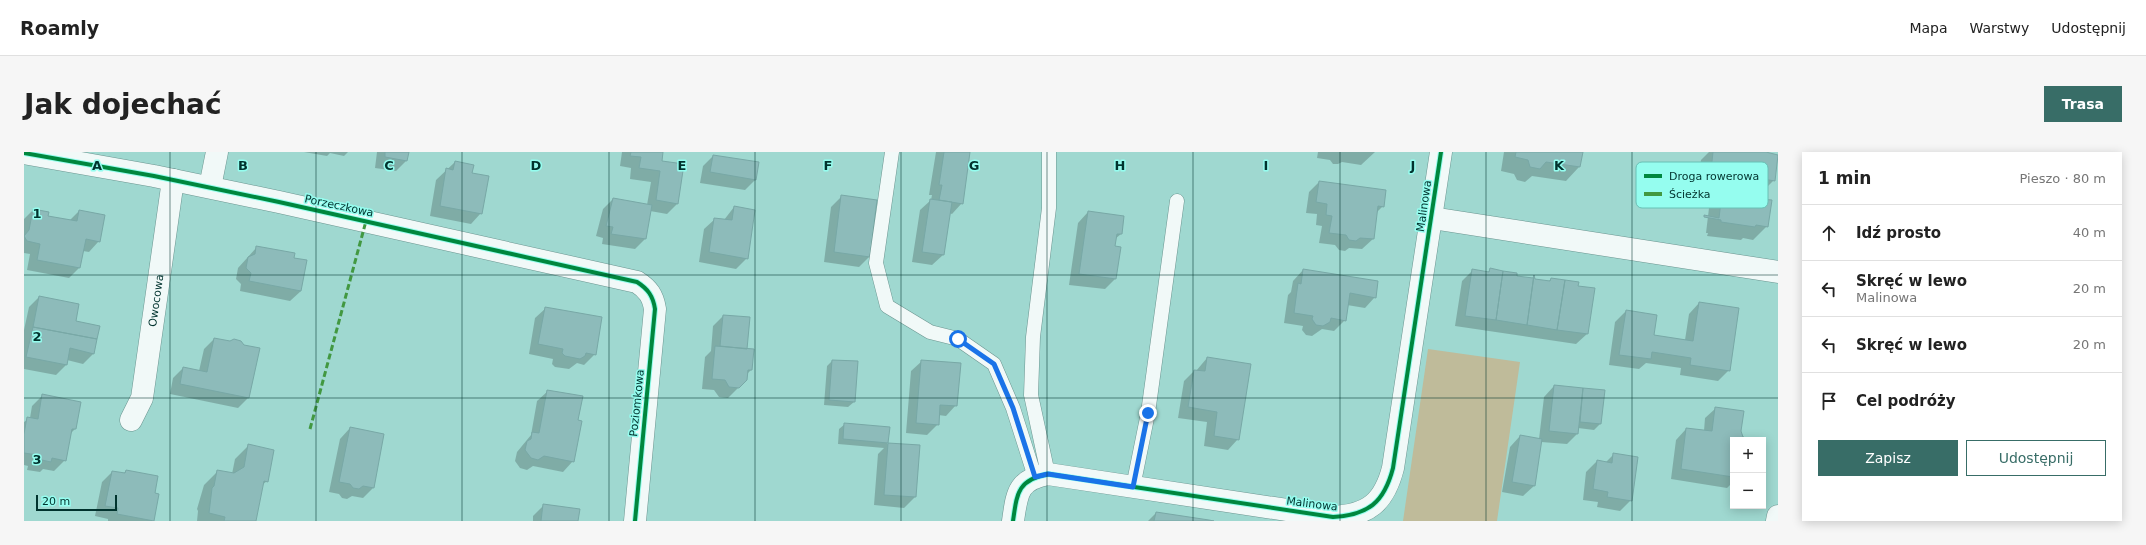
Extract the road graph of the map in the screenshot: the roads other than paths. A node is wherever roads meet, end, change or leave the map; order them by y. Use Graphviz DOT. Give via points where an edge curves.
graph roads {
  1 [pos="217,152"];
  2 [pos="892,152"];
  3 [pos="1049,152"];
  4 [pos="1441,152"];
  5 [pos="24,153"];
  6 [pos="174,180"];
  7 [pos="210,187"];
  8 [pos="1177,201"];
  9 [pos="1432,218"];
  10 [pos="1778,272"];
  11 [pos="647,289"];
  12 [pos="131,420"];
  13 [pos="1041,476"];
  14 [pos="1133,487"];
  15 [pos="1778,516"];
  16 [pos="634,521"];
  17 [pos="1013,521"];
  18 [pos="1777,521"];
  1 -- 7 [label="street"];
  2 -- 13 [label="lane" via="876,263 886,306 930,332 958,339 994,364"];
  3 -- 13 [label="lane" via="1049,208 1033,337 1031,396"];
  4 -- 9 [label="street, Malinowa"];
  5 -- 6 [label="street, Porzeczkowa"];
  6 -- 7 [label="street, Porzeczkowa"];
  6 -- 12 [label="street, Owocowa" via="142,398"];
  7 -- 11 [label="street, Porzeczkowa" via="616,276 637,282"];
  8 -- 14 [label="lane" via="1148,413"];
  9 -- 10 [label="street, Malinowa"];
  9 -- 14 [label="street, Malinowa" via="1393,468 1380,499 1367,510 1352,516 1333,517"];
  11 -- 16 [label="street, Poziomkowa" via="653,299 654,322"];
  13 -- 14 [label="street, Malinowa"];
  13 -- 17 [label="street" via="1024,483 1017,494"];
  15 -- 18 [label="street"];
}
